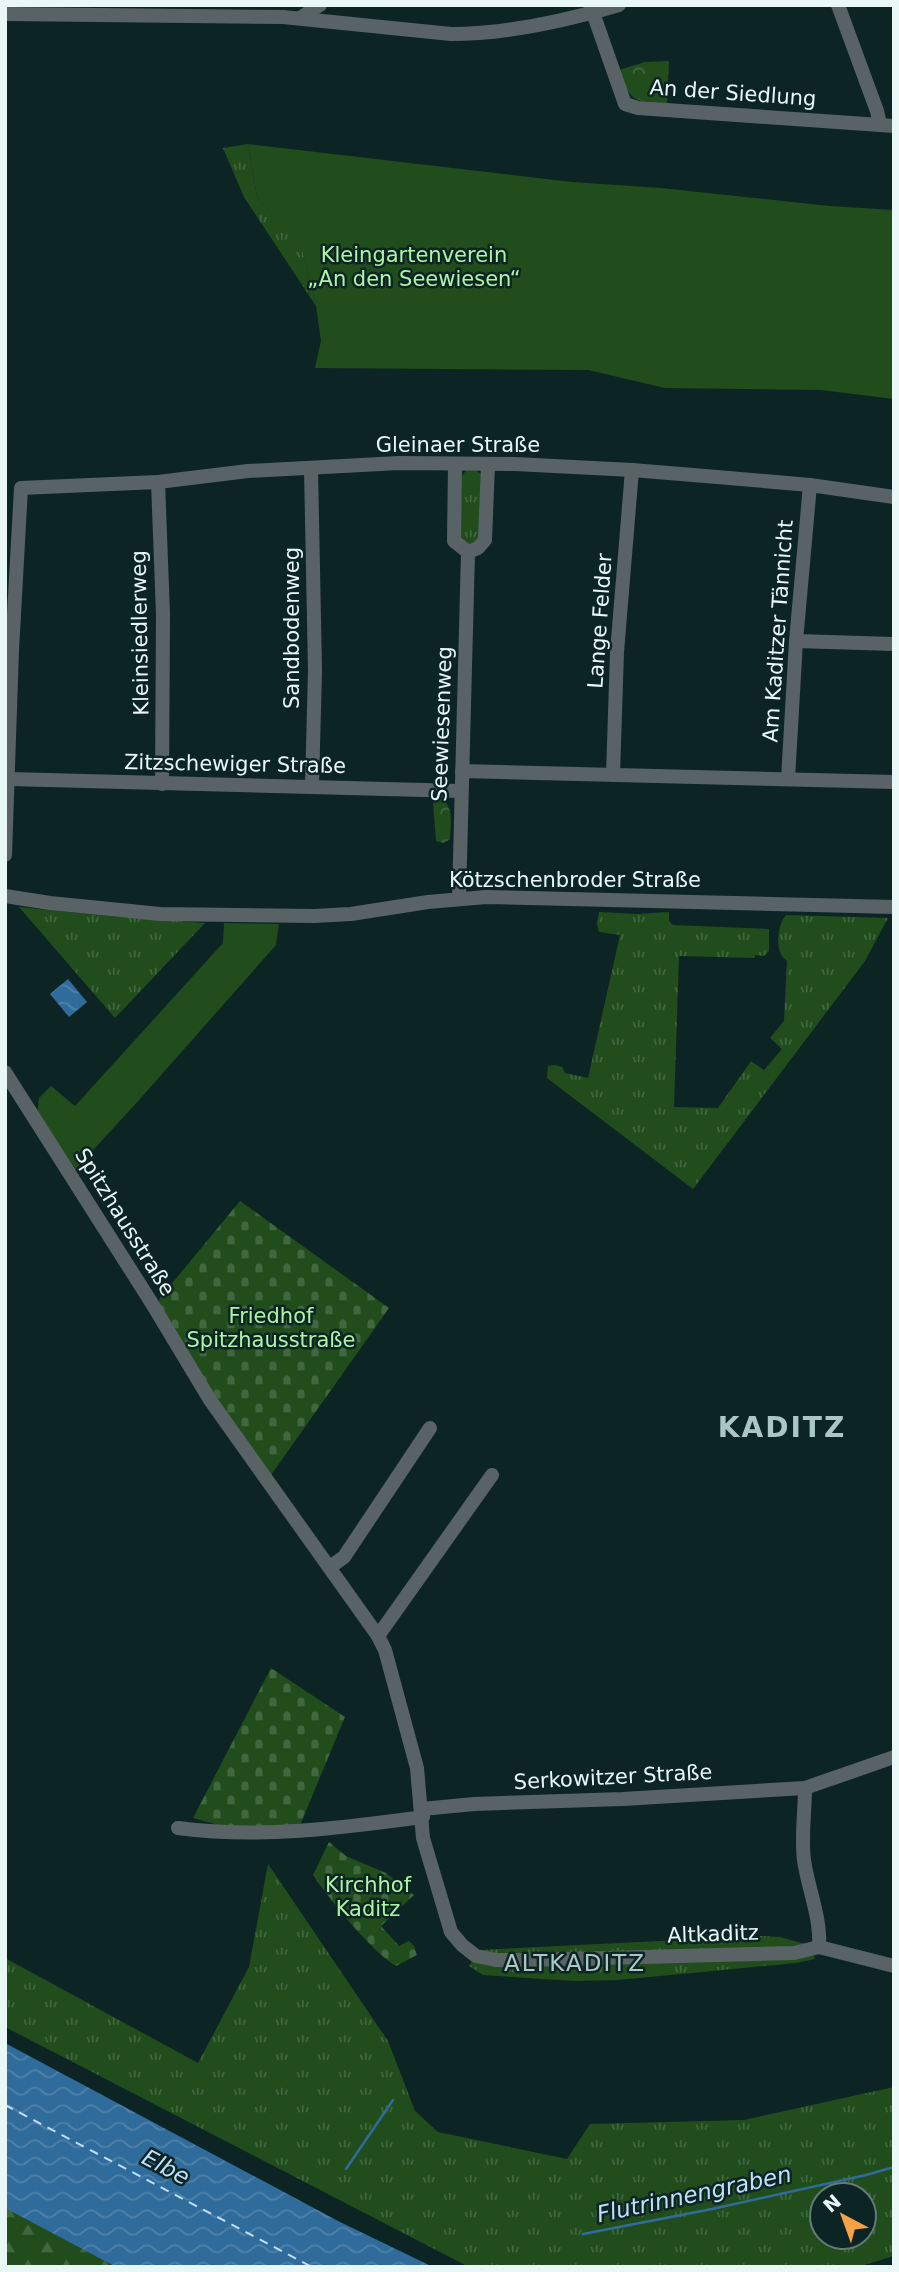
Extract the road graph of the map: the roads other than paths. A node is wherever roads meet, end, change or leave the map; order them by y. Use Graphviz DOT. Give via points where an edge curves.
graph roads {
  1 [pos="320,5"];
  2 [pos="619,5"];
  3 [pos="838,5"];
  4 [pos="591,9"];
  5 [pos="267,11"];
  6 [pos="5,14"];
  7 [pos="300,18"];
  8 [pos="887,125"];
  9 [pos="455,464"];
  10 [pos="488,465"];
  11 [pos="311,469"];
  12 [pos="632,470"];
  13 [pos="158,482"];
  14 [pos="810,485"];
  15 [pos="894,497"];
  16 [pos="468,552"];
  17 [pos="796,641"];
  18 [pos="894,644"];
  19 [pos="462,771"];
  20 [pos="613,775"];
  21 [pos="9,779"];
  22 [pos="788,779"];
  23 [pos="894,782"];
  24 [pos="162,783"];
  25 [pos="312,786"];
  26 [pos="461,791"];
  27 [pos="5,855"];
  28 [pos="5,896"];
  29 [pos="459,898"];
  30 [pos="894,907"];
  31 [pos="5,1072"];
  32 [pos="430,1428"];
  33 [pos="492,1475"];
  34 [pos="330,1567"];
  35 [pos="378,1636"];
  36 [pos="894,1757"];
  37 [pos="806,1788"];
  38 [pos="422,1813"];
  39 [pos="178,1828"];
  40 [pos="819,1947"];
  41 [pos="894,1966"];
  1 -- 7 [label="street"];
  2 -- 4 [label="street"];
  3 -- 8 [label="street" via="877,111"];
  4 -- 7 [label="street" via="541,24 472,34"];
  4 -- 8 [label="street, An der Siedlung" via="625,104"];
  5 -- 6 [label="street"];
  5 -- 7 [label="street"];
  9 -- 10 [label="street, Gleinaer Straße"];
  9 -- 11 [label="street, Gleinaer Straße"];
  9 -- 16 [label="street, Seewiesenweg" via="454,541"];
  10 -- 12 [label="street, Gleinaer Straße"];
  10 -- 16 [label="street" via="485,540"];
  11 -- 13 [label="street, Gleinaer Straße"];
  11 -- 25 [label="street, Sandbodenweg"];
  12 -- 14 [label="street, Gleinaer Straße"];
  12 -- 20 [label="street, Lange Felder" via="617,652"];
  13 -- 21 [label="street, Gleinaer Straße" via="21,488"];
  13 -- 24 [label="street, Kleinsiedlerweg"];
  14 -- 15 [label="street, Gleinaer Straße"];
  14 -- 17 [label="street, Am Kaditzer Tännicht"];
  16 -- 19 [label="street, Seewiesenweg"];
  17 -- 18 [label="street"];
  17 -- 22 [label="street, Am Kaditzer Tännicht"];
  19 -- 20 [label="street"];
  19 -- 26 [label="street, Seewiesenweg"];
  20 -- 22 [label="street"];
  21 -- 24 [label="street, Zitzschewiger Straße"];
  21 -- 27 [label="street"];
  22 -- 23 [label="street"];
  24 -- 25 [label="street, Zitzschewiger Straße"];
  25 -- 26 [label="street, Zitzschewiger Straße"];
  26 -- 29 [label="street, Seewiesenweg"];
  28 -- 29 [label="street, Kötzschenbroder Straße" via="160,914 314,916"];
  29 -- 30 [label="street, Kötzschenbroder Straße"];
  31 -- 34 [label="street, Spitzhausstraße" via="210,1400"];
  32 -- 34 [label="street" via="344,1557"];
  33 -- 35 [label="street"];
  34 -- 35 [label="street, Spitzhausstraße"];
  35 -- 38 [label="street, Spitzhausstraße" via="412,1746"];
  36 -- 37 [label="street, Serkowitzer Straße"];
  37 -- 38 [label="street, Serkowitzer Straße" via="474,1804"];
  37 -- 40 [label="street" via="804,1856 821,1929"];
  38 -- 39 [label="street, Serkowitzer Straße" via="275,1833"];
  38 -- 40 [label="street, Altkaditz" via="423,1838 450,1932 476,1956 496,1960 653,1957 794,1953"];
  40 -- 41 [label="street"];
}
